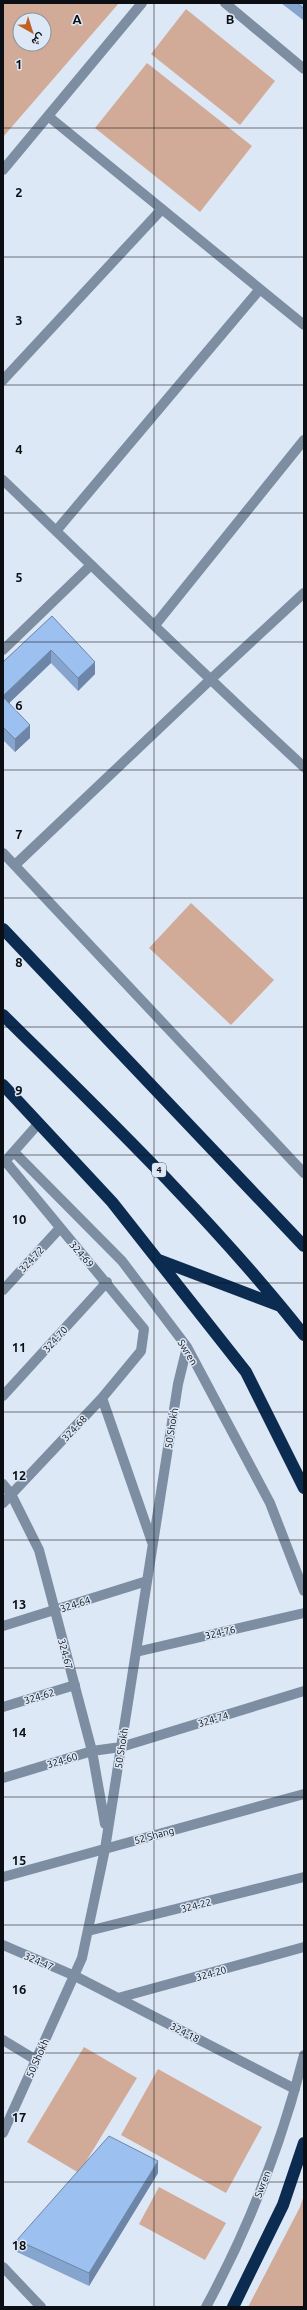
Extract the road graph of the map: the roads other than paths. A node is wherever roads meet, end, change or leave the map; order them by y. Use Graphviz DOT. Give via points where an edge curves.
graph roads {
  1 [pos="142,3"];
  2 [pos="225,3"];
  3 [pos="304,69"];
  4 [pos="48,116"];
  5 [pos="3,170"];
  6 [pos="162,209"];
  7 [pos="260,289"];
  8 [pos="304,325"];
  9 [pos="3,380"];
  10 [pos="304,440"];
  11 [pos="3,480"];
  12 [pos="56,531"];
  13 [pos="91,565"];
  14 [pos="304,593"];
  15 [pos="155,625"];
  16 [pos="3,650"];
  17 [pos="210,680"];
  18 [pos="304,767"];
  19 [pos="3,853"];
  20 [pos="15,865"];
  21 [pos="3,929"];
  22 [pos="3,1015"];
  23 [pos="3,1085"];
  24 [pos="39,1123"];
  25 [pos="14,1152"];
  26 [pos="4,1163"];
  27 [pos="304,1173"];
  28 [pos="60,1228"];
  29 [pos="304,1246"];
  30 [pos="157,1259"];
  31 [pos="107,1282"];
  32 [pos="3,1290"];
  33 [pos="282,1307"];
  34 [pos="304,1335"];
  35 [pos="187,1347"];
  36 [pos="141,1351"];
  37 [pos="3,1396"];
  38 [pos="102,1398"];
  39 [pos="3,1484"];
  40 [pos="304,1488"];
  41 [pos="11,1494"];
  42 [pos="3,1503"];
  43 [pos="153,1544"];
  44 [pos="147,1581"];
  45 [pos="304,1591"];
  46 [pos="55,1610"];
  47 [pos="304,1613"];
  48 [pos="3,1626"];
  49 [pos="136,1652"];
  50 [pos="75,1685"];
  51 [pos="304,1690"];
  52 [pos="3,1707"];
  53 [pos="121,1747"];
  54 [pos="92,1751"];
  55 [pos="3,1778"];
  56 [pos="304,1794"];
  57 [pos="107,1832"];
  58 [pos="104,1849"];
  59 [pos="3,1877"];
  60 [pos="304,1877"];
  61 [pos="88,1931"];
  62 [pos="3,1945"];
  63 [pos="304,1948"];
  64 [pos="74,1976"];
  65 [pos="118,1998"];
  66 [pos="3,2040"];
  67 [pos="304,2055"];
  68 [pos="36,2060"];
  69 [pos="296,2089"];
  70 [pos="4,2127"];
  71 [pos="304,2143"];
  72 [pos="3,2266"];
  73 [pos="41,2307"];
  74 [pos="206,2307"];
  75 [pos="232,2307"];
  1 -- 4 [label="street"];
  2 -- 3 [label="street"];
  4 -- 5 [label="street"];
  4 -- 6 [label="street"];
  6 -- 7 [label="street"];
  6 -- 9 [label="street"];
  7 -- 8 [label="street"];
  7 -- 12 [label="street"];
  10 -- 15 [label="street"];
  11 -- 12 [label="street"];
  12 -- 13 [label="street"];
  13 -- 15 [label="street"];
  13 -- 16 [label="street"];
  14 -- 17 [label="street"];
  15 -- 17 [label="street"];
  17 -- 18 [label="street"];
  17 -- 20 [label="street"];
  19 -- 20 [label="street"];
  20 -- 27 [label="street"];
  21 -- 29 [label="highway"];
  22 -- 33 [label="highway, 4" via="160,1171"];
  23 -- 24 [label="highway"];
  24 -- 25 [label="street"];
  24 -- 30 [label="highway" via="112,1202"];
  25 -- 26 [label="street"];
  25 -- 35 [label="street, Swren" via="122,1261"];
  26 -- 28 [label="street, 324-69"];
  28 -- 31 [label="street, 324-69"];
  28 -- 32 [label="street, 324-72"];
  30 -- 33 [label="highway"];
  30 -- 40 [label="highway" via="246,1372"];
  31 -- 36 [label="street, 324-69" via="144,1329"];
  31 -- 37 [label="street, 324-70"];
  33 -- 34 [label="highway, 4"];
  35 -- 43 [label="street, 50 Shokh" via="178,1384"];
  35 -- 45 [label="street, Swren" via="270,1503"];
  36 -- 38 [label="street, 324-68"];
  38 -- 41 [label="street, 324-68"];
  38 -- 43 [label="street"];
  39 -- 41 [label="street, 324-67"];
  41 -- 42 [label="street, 324-68"];
  41 -- 46 [label="street, 324-67" via="39,1550"];
  43 -- 44 [label="street, 50 Shokh"];
  44 -- 46 [label="street, 324-64"];
  44 -- 49 [label="street, 50 Shokh"];
  46 -- 48 [label="street, 324-64"];
  46 -- 50 [label="street, 324-67"];
  47 -- 49 [label="street, 324-76"];
  49 -- 53 [label="street, 50 Shokh"];
  50 -- 52 [label="street, 324-62"];
  50 -- 54 [label="street, 324-67"];
  51 -- 53 [label="street, 324-74"];
  53 -- 54 [label="street, 324-60"];
  53 -- 57 [label="street, 50 Shokh"];
  54 -- 55 [label="street, 324-60"];
  54 -- 57 [label="street, 324-67"];
  56 -- 58 [label="street, 52 Shang"];
  57 -- 58 [label="street, 50 Shokh"];
  58 -- 59 [label="street, 52 Shang"];
  58 -- 61 [label="street, 50 Shokh"];
  60 -- 61 [label="street, 324-22"];
  61 -- 64 [label="street, 50 Shokh" via="82,1958"];
  62 -- 64 [label="street, 324-47"];
  63 -- 65 [label="street, 324-20"];
  64 -- 65 [label="street, 324-18"];
  64 -- 68 [label="street, 50 Shokh"];
  65 -- 69 [label="street, 324-18"];
  66 -- 68 [label="street"];
  67 -- 69 [label="street, Swren"];
  68 -- 70 [label="street, 50 Shokh"];
  69 -- 74 [label="street, Swren" via="252,2211"];
  71 -- 75 [label="highway" via="283,2205"];
  72 -- 73 [label="street"];
}
